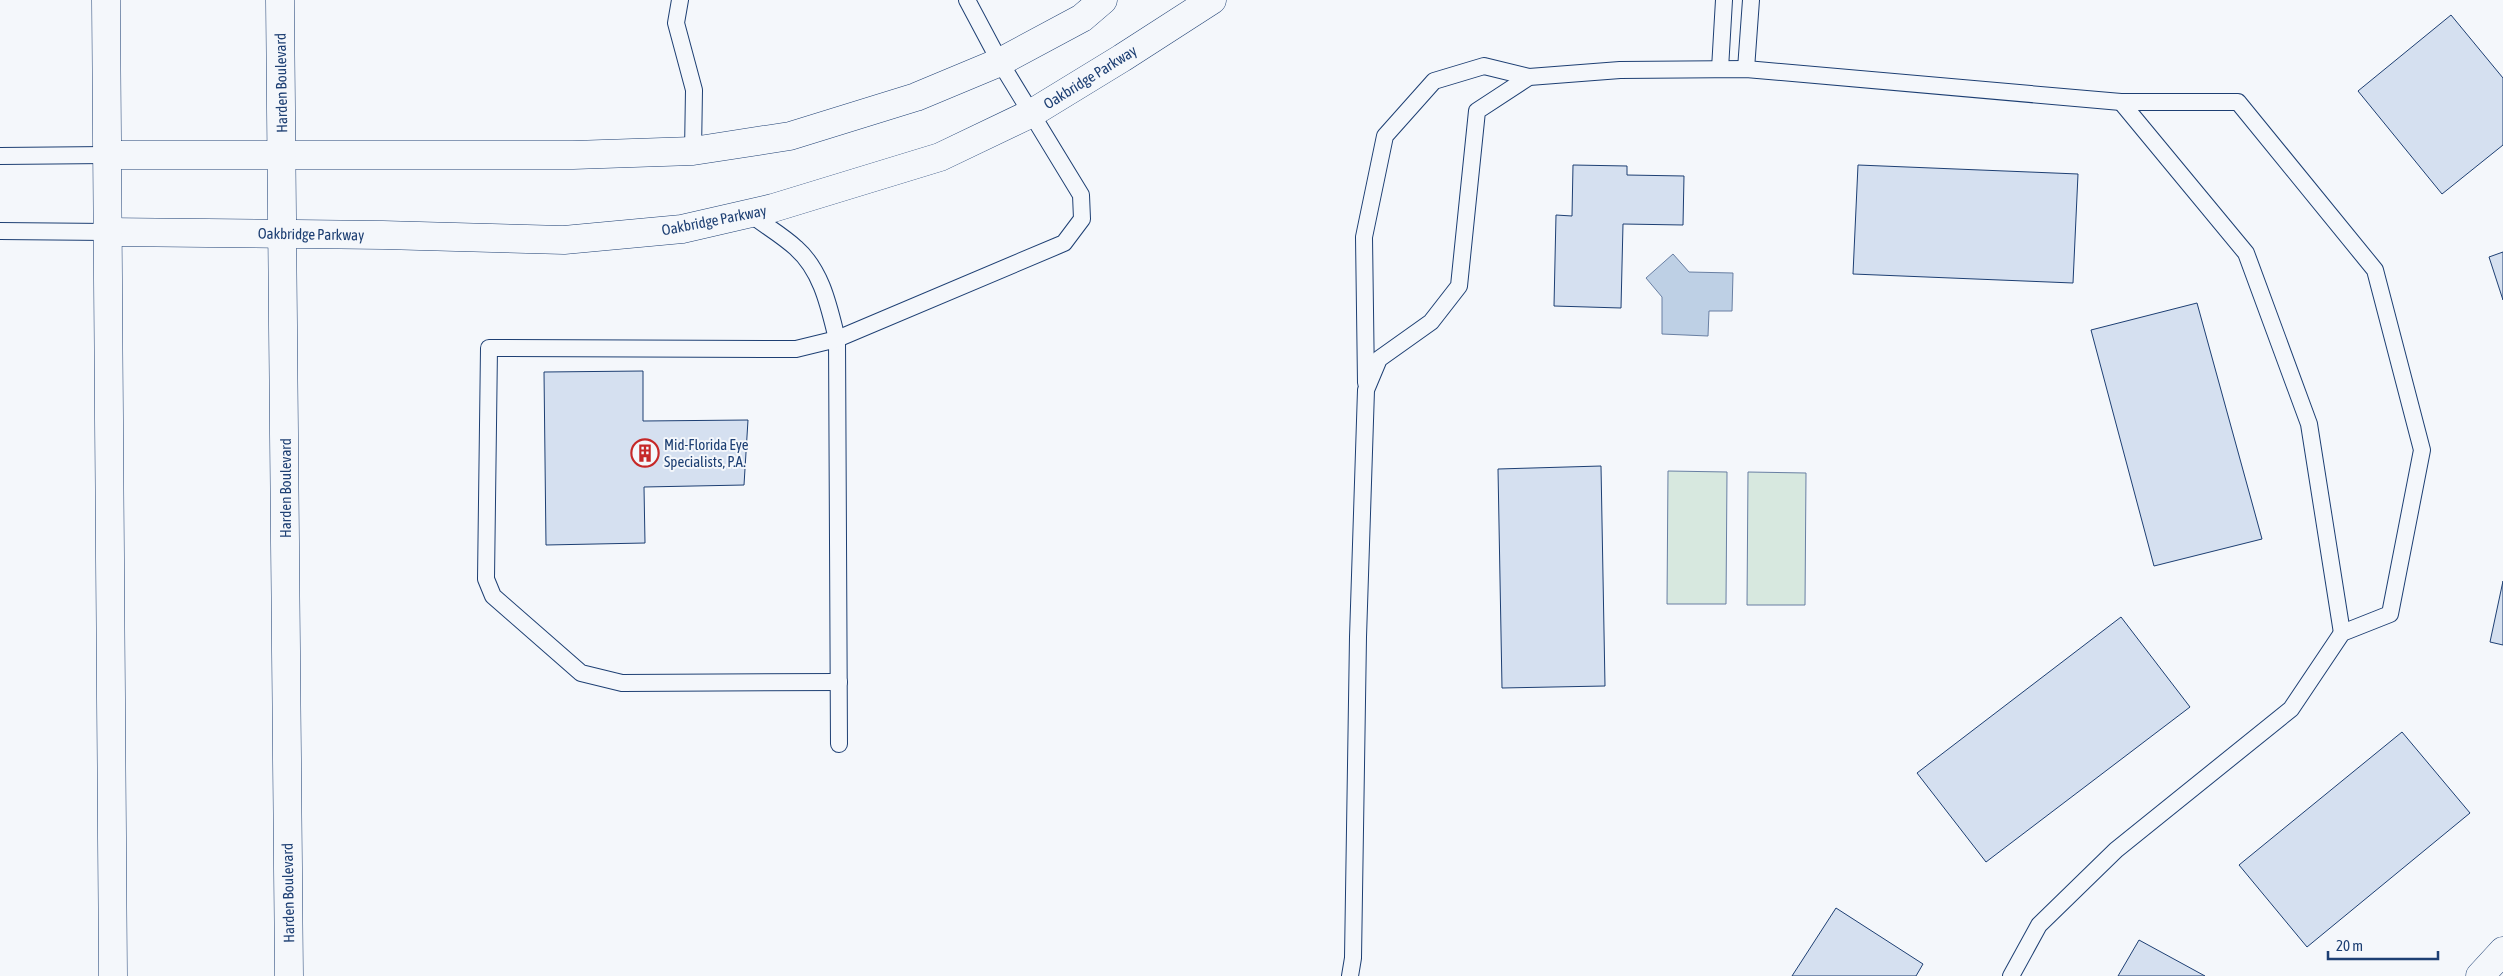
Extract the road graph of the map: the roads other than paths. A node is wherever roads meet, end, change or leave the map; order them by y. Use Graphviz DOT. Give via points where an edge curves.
graph roads {
  1 [pos="106,0"];
  2 [pos="280,0"];
  3 [pos="967,0"];
  4 [pos="1103,0"];
  5 [pos="1212,0"];
  6 [pos="1724,0"];
  7 [pos="1751,0"];
  8 [pos="680,2"];
  9 [pos="1000,62"];
  10 [pos="1720,69"];
  11 [pos="1746,69"];
  12 [pos="1529,77"];
  13 [pos="2121,102"];
  14 [pos="1032,113"];
  15 [pos="693,152"];
  16 [pos="107,155"];
  17 [pos="282,155"];
  18 [pos="0,156"];
  19 [pos="749,213"];
  20 [pos="0,231"];
  21 [pos="107,232"];
  22 [pos="283,234"];
  23 [pos="837,339"];
  24 [pos="1366,390"];
  25 [pos="2342,633"];
  26 [pos="839,682"];
  27 [pos="840,744"];
  28 [pos="2503,951"];
  29 [pos="114,970"];
  30 [pos="290,976"];
  31 [pos="1350,976"];
  32 [pos="2011,976"];
  33 [pos="2480,976"];
  1 -- 16 [label="street"];
  2 -- 17 [label="street, Harden Boulevard"];
  3 -- 9 [label="lane"];
  4 -- 9 [label="street" via="1082,18"];
  5 -- 14 [label="street, Oakbridge Parkway"];
  6 -- 10 [label="lane"];
  7 -- 11 [label="lane"];
  8 -- 15 [label="lane" via="676,23 694,90"];
  9 -- 14 [label="lane"];
  9 -- 15 [label="street" via="916,97 790,136"];
  10 -- 11 [label="lane"];
  10 -- 12 [label="lane" via="1620,70"];
  11 -- 13 [label="lane"];
  12 -- 24 [label="lane" via="1477,111 1459,286 1430,322 1379,359"];
  12 -- 24 [label="lane" via="1484,66 1434,81 1385,136 1364,236"];
  13 -- 25 [label="lane" via="2246,253 2309,424"];
  13 -- 25 [label="lane" via="2238,102 2375,270 2422,450 2390,614"];
  14 -- 19 [label="street, Oakbridge Parkway" via="940,157"];
  14 -- 23 [label="lane" via="1080,195 1082,219 1064,243"];
  15 -- 17 [label="street"];
  16 -- 17 [label="street"];
  16 -- 18 [label="lane"];
  16 -- 21 [label="street"];
  17 -- 22 [label="street, Harden Boulevard"];
  19 -- 22 [label="street, Oakbridge Parkway" via="682,229 564,240"];
  19 -- 23 [label="lane" via="796,248 812,266 825,292"];
  20 -- 21 [label="lane"];
  21 -- 22 [label="street, Oakbridge Parkway"];
  21 -- 29 [label="street"];
  22 -- 30 [label="street, Harden Boulevard"];
  23 -- 26 [label="lane"];
  23 -- 26 [label="lane" via="796,349 489,348 486,579 493,596 581,673 622,683"];
  24 -- 31 [label="lane" via="1353,958"];
  25 -- 32 [label="lane" via="2291,709 2116,850 2039,925"];
  26 -- 27 [label="lane"];
  28 -- 33 [label="street"];
}
